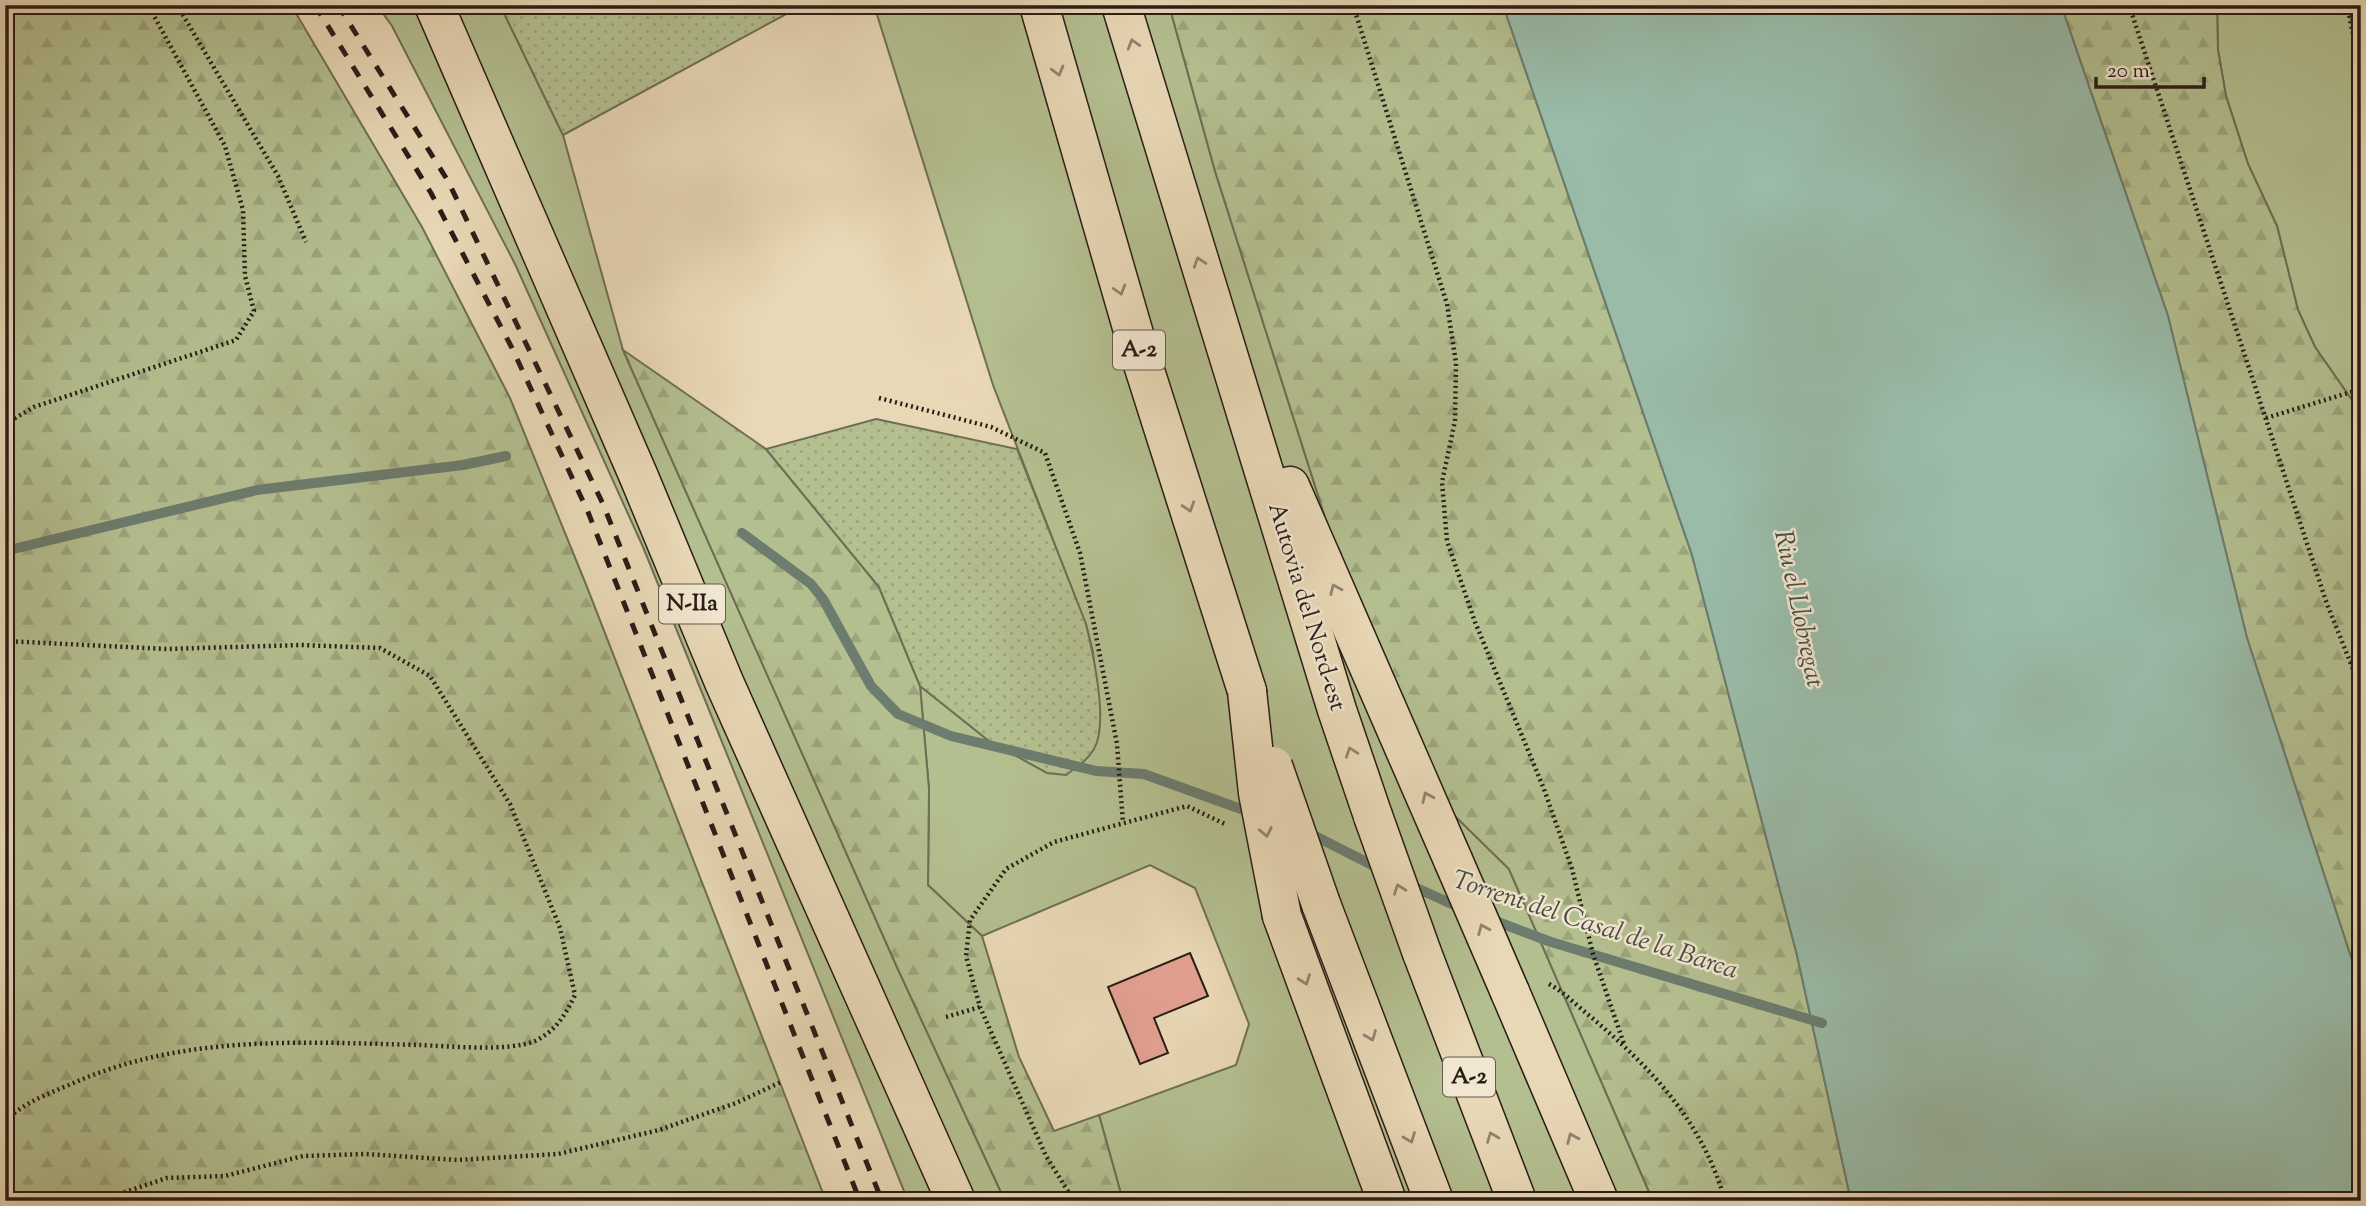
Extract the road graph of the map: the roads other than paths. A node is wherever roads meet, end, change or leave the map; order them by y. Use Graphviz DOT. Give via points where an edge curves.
graph roads {
  1 [pos="434,5"];
  2 [pos="1040,5"];
  3 [pos="1121,5"];
  4 [pos="1220,327"];
  5 [pos="1247,691"];
  6 [pos="956,1201"];
  7 [pos="1387,1201"];
  8 [pos="1434,1201"];
  9 [pos="1517,1201"];
  10 [pos="1599,1201"];
  1 -- 6 [label="main road, N-IIa" via="723,682"];
  2 -- 5 [label="main road, A-2, one-way" via="1140,355"];
  4 -- 3 [label="main road, Autovia del Nord-est / A-2, one-way"];
  9 -- 4 [label="main road, Autovia del Nord-est / A-2, one-way, bridge" via="1373,816"];
  10 -- 4 [label="main road, one-way, bridge"];
  5 -- 7 [label="main road, one-way, bridge" via="1258,793 1283,916"];
  5 -- 8 [label="main road, A-2, one-way, bridge" via="1321,904"];
}
